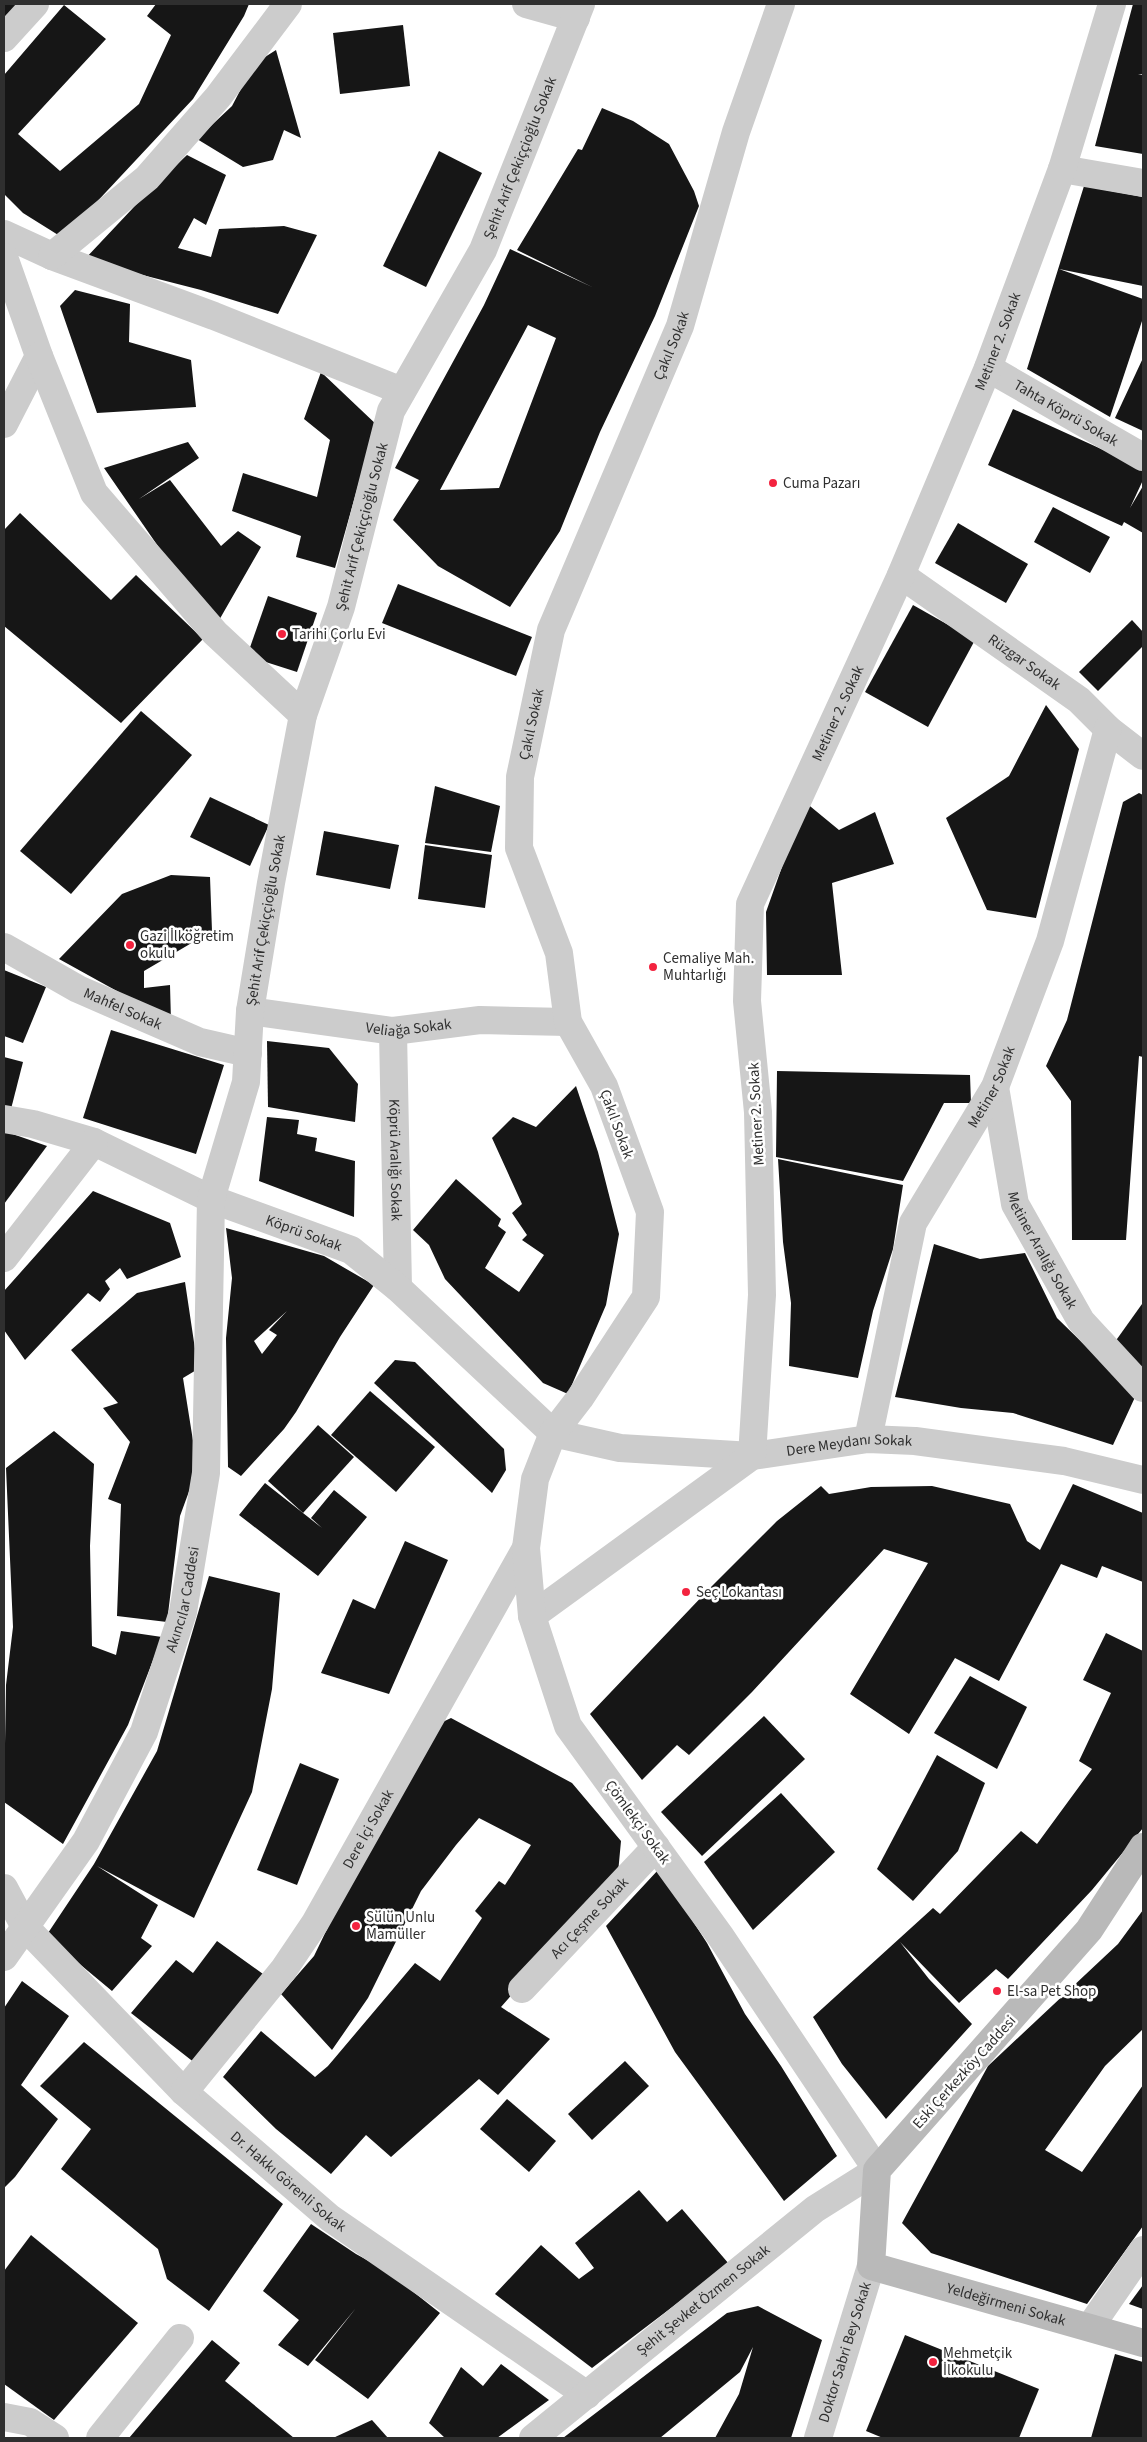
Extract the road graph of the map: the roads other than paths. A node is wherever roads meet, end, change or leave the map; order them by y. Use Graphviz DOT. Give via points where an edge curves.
graph roads {
  1 [pos="35,4"];
  2 [pos="288,4"];
  3 [pos="526,4"];
  4 [pos="780,4"];
  5 [pos="1112,4"];
  6 [pos="578,11"];
  7 [pos="4,38"];
  8 [pos="1062,169"];
  9 [pos="1143,183"];
  10 [pos="4,234"];
  11 [pos="52,256"];
  12 [pos="4,257"];
  13 [pos="39,356"];
  14 [pos="988,368"];
  15 [pos="402,391"];
  16 [pos="4,424"];
  17 [pos="1143,457"];
  18 [pos="901,575"];
  19 [pos="303,715"];
  20 [pos="1108,729"];
  21 [pos="1143,756"];
  22 [pos="4,947"];
  23 [pos="250,1011"];
  24 [pos="568,1022"];
  25 [pos="393,1031"];
  26 [pos="248,1054"];
  27 [pos="995,1087"];
  28 [pos="4,1119"];
  29 [pos="94,1142"];
  30 [pos="211,1199"];
  31 [pos="4,1258"];
  32 [pos="398,1288"];
  33 [pos="1143,1388"];
  34 [pos="552,1433"];
  35 [pos="868,1439"];
  36 [pos="752,1456"];
  37 [pos="1143,1480"];
  38 [pos="526,1548"];
  39 [pos="532,1616"];
  40 [pos="656,1847"];
  41 [pos="1143,1847"];
  42 [pos="4,1888"];
  43 [pos="25,1927"];
  44 [pos="4,1957"];
  45 [pos="522,1989"];
  46 [pos="184,2092"];
  47 [pos="877,2170"];
  48 [pos="1143,2250"];
  49 [pos="871,2266"];
  50 [pos="1090,2327"];
  51 [pos="180,2338"];
  52 [pos="1143,2343"];
  53 [pos="587,2395"];
  54 [pos="4,2417"];
  55 [pos="55,2438"];
  56 [pos="100,2438"];
  57 [pos="533,2438"];
  58 [pos="818,2438"];
  1 -- 7 [label="street"];
  2 -- 11 [label="street" via="218,97 147,178"];
  3 -- 6 [label="street"];
  4 -- 24 [label="street, Çakıl Sokak" via="736,132 680,326 551,630 522,768 519,848 559,953"];
  5 -- 8 [label="street, Metiner 2. Sokak"];
  6 -- 15 [label="street, Şehit Arif Çekiççioğlu Sokak" via="483,250"];
  8 -- 9 [label="street"];
  8 -- 14 [label="street, Metiner 2. Sokak"];
  10 -- 11 [label="street"];
  11 -- 15 [label="street"];
  12 -- 13 [label="street"];
  13 -- 16 [label="street"];
  13 -- 19 [label="street" via="94,493 215,633"];
  14 -- 17 [label="street, Tahta Köprü Sokak"];
  14 -- 18 [label="street, Metiner 2. Sokak"];
  15 -- 19 [label="street, Şehit Arif Çekiççioğlu Sokak" via="391,411 341,607"];
  18 -- 20 [label="street, Rüzgar Sokak" via="1079,700"];
  18 -- 36 [label="street, Metiner 2. Sokak" via="750,904 747,1001 758,1112 762,1295"];
  19 -- 23 [label="street, Şehit Arif Çekiççioğlu Sokak" via="270,883"];
  20 -- 21 [label="street, Rüzgar Sokak"];
  20 -- 27 [label="street, Metiner Sokak" via="1050,941"];
  22 -- 26 [label="street, Mahfel Sokak" via="78,989 200,1042"];
  23 -- 25 [label="street, Veliağa Sokak"];
  23 -- 26 [label="street, Şehit Arif Çekiççioğlu Sokak"];
  24 -- 25 [label="street, Veliağa Sokak" via="480,1020"];
  24 -- 34 [label="street, Çakıl Sokak" via="604,1086 650,1212 646,1297 580,1398"];
  25 -- 32 [label="street, Köprü Aralığı Sokak"];
  26 -- 30 [label="street, Şehit Arif Çekiççioğlu Sokak" via="246,1082"];
  27 -- 33 [label="street, Metiner Aralığı Sokak" via="1015,1204 1081,1321"];
  27 -- 35 [label="street, Metiner Sokak" via="913,1223"];
  28 -- 29 [label="street, Köprü Sokak"];
  29 -- 30 [label="street, Köprü Sokak"];
  29 -- 31 [label="street"];
  30 -- 32 [label="street, Köprü Sokak" via="351,1250"];
  30 -- 43 [label="street, Akıncılar Caddesi" via="206,1473 183,1612 144,1732 86,1841"];
  32 -- 34 [label="street, Köprü Sokak"];
  34 -- 36 [label="street, Dere Meydanı Sokak" via="620,1448"];
  34 -- 38 [label="street, Çömlekçi Sokak" via="535,1479"];
  35 -- 36 [label="street, Dere Meydanı Sokak"];
  35 -- 37 [label="street, Dere Meydanı Sokak" via="915,1441 1064,1461"];
  36 -- 39 [label="street"];
  38 -- 39 [label="street, Çömlekçi Sokak"];
  38 -- 46 [label="street, Dere İçi Sokak" via="315,1923 284,1969"];
  39 -- 40 [label="street, Çömlekçi Sokak" via="568,1726"];
  40 -- 45 [label="street, Acı Çeşme Sokak"];
  40 -- 47 [label="street, Çömlekçi Sokak" via="721,1937"];
  41 -- 47 [label="street, Eski Çerkezköy Caddesi" via="1090,1930"];
  42 -- 43 [label="street, Dr. Hakkı Görenli Sokak"];
  43 -- 44 [label="street, Akıncılar Caddesi"];
  43 -- 46 [label="street, Dr. Hakkı Görenli Sokak"];
  46 -- 53 [label="street, Dr. Hakkı Görenli Sokak" via="330,2218"];
  47 -- 49 [label="street"];
  47 -- 53 [label="street, Şehit Şevket Özmen Sokak" via="816,2209"];
  48 -- 50 [label="street"];
  49 -- 50 [label="street, Yeldeğirmeni Sokak"];
  49 -- 58 [label="street, Doktor Sabri Bey Sokak"];
  50 -- 52 [label="street, Yeldeğirmeni Sokak"];
  51 -- 56 [label="street"];
  53 -- 57 [label="street, Şehit Şevket Özmen Sokak"];
  54 -- 55 [label="street" via="30,2422"];
}
